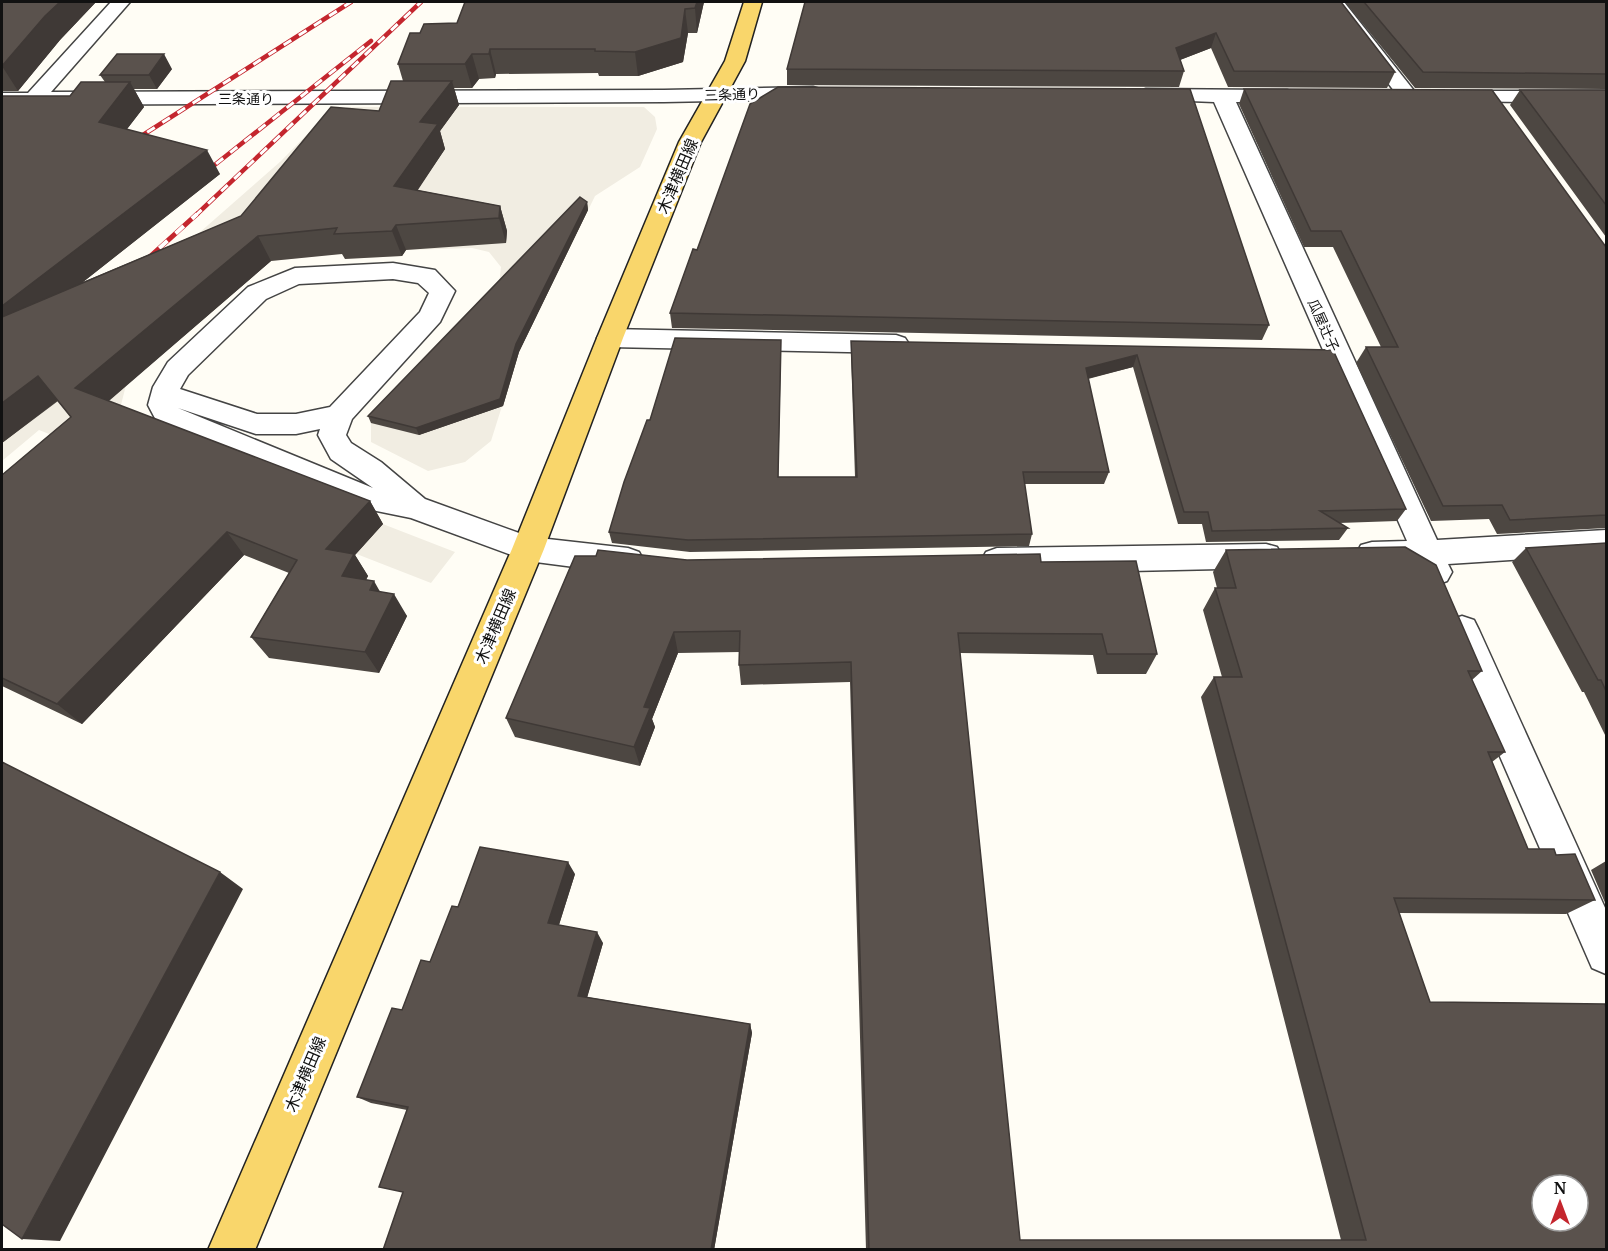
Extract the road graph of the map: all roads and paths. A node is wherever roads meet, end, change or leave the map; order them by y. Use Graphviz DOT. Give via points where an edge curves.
graph roads {
  1 [pos="121,2"];
  2 [pos="753,2"];
  3 [pos="1335,2"];
  4 [pos="830,93"];
  5 [pos="716,94"];
  6 [pos="1127,95"];
  7 [pos="1222,95"];
  8 [pos="1303,96"];
  9 [pos="1385,96"];
  10 [pos="1408,96"];
  11 [pos="1491,97"];
  12 [pos="1606,98"];
  13 [pos="2,99"];
  14 [pos="34,99"];
  15 [pos="1504,117"];
  16 [pos="610,338"];
  17 [pos="917,345"];
  18 [pos="165,394"];
  19 [pos="339,415"];
  20 [pos="414,507"];
  21 [pos="1606,542"];
  22 [pos="528,549"];
  23 [pos="1428,554"];
  24 [pos="1345,555"];
  25 [pos="1297,556"];
  26 [pos="964,562"];
  27 [pos="657,564"];
  28 [pos="1606,954"];
  29 [pos="231,1250"];
  1 -- 14 [label="street"];
  2 -- 5 [label="main road, 木津横田線" via="735,61"];
  3 -- 10 [label="street"];
  4 -- 5 [label="street, 三条通り"];
  5 -- 14 [label="street, 三条通り"];
  5 -- 16 [label="main road, 木津横田線" via="690,142"];
  6 -- 7 [label="street"];
  7 -- 8 [label="street"];
  7 -- 23 [label="street, 瓜屋辻子" via="1324,351"];
  9 -- 10 [label="street"];
  10 -- 11 [label="street"];
  11 -- 12 [label="street"];
  11 -- 15 [label="street"];
  13 -- 14 [label="street, 三条通り"];
  16 -- 17 [label="street"];
  16 -- 22 [label="main road, 木津横田線"];
  18 -- 19 [label="street" via="256,424 296,424"];
  18 -- 19 [label="street" via="178,369 257,293 276,284 306,275 393,271 426,276 442,291 431,316"];
  18 -- 20 [label="street" via="162,405 168,417 363,498"];
  19 -- 20 [label="street" via="332,435 341,451 371,470"];
  20 -- 22 [label="street"];
  21 -- 23 [label="street"];
  22 -- 27 [label="street"];
  22 -- 29 [label="main road, 木津横田線"];
  23 -- 24 [label="street"];
  23 -- 28 [label="street, 瓜屋辻子"];
  25 -- 26 [label="street"];
}
